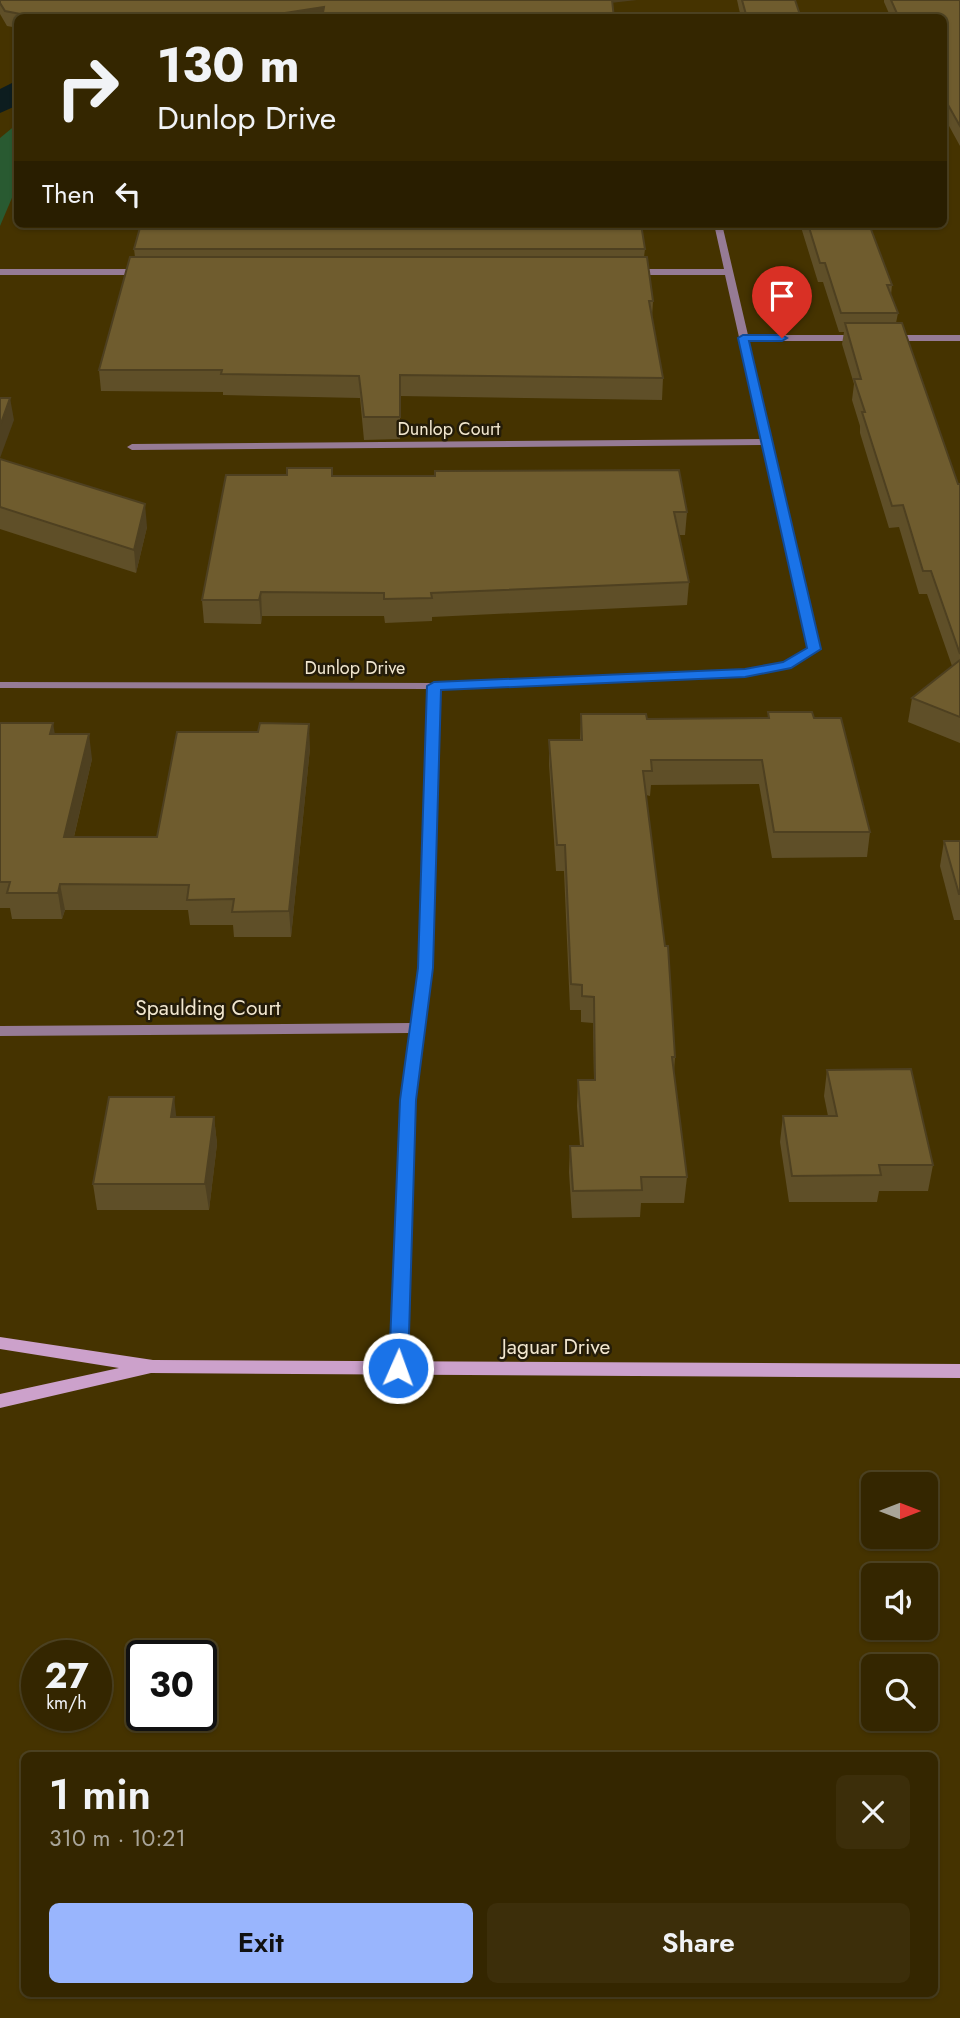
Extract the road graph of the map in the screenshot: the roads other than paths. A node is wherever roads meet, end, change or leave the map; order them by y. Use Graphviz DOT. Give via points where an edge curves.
graph roads {
  1 [pos="719,228"];
  2 [pos="0,272"];
  3 [pos="152,272"];
  4 [pos="624,272"];
  5 [pos="729,272"];
  6 [pos="743,338"];
  7 [pos="960,338"];
  8 [pos="767,442"];
  9 [pos="132,447"];
  10 [pos="0,685"];
  11 [pos="434,686"];
  12 [pos="416,1028"];
  13 [pos="0,1031"];
  14 [pos="0,1343"];
  15 [pos="153,1367"];
  16 [pos="398,1368"];
  17 [pos="960,1371"];
  18 [pos="0,1401"];
  1 -- 5 [label="street, Dunlop Drive"];
  2 -- 3 [label="street"];
  4 -- 5 [label="street"];
  5 -- 6 [label="street, Dunlop Drive"];
  6 -- 7 [label="street"];
  6 -- 8 [label="street, Dunlop Drive"];
  8 -- 9 [label="street, Dunlop Court"];
  8 -- 11 [label="street, Dunlop Drive" via="814,649 786,666 745,673"];
  10 -- 11 [label="street, Dunlop Drive"];
  11 -- 12 [label="street" via="426,968"];
  12 -- 13 [label="street, Spaulding Court"];
  12 -- 16 [label="street" via="408,1100"];
  14 -- 15 [label="main road, Jaguar Drive"];
  15 -- 16 [label="main road, Jaguar Drive"];
  15 -- 18 [label="main road, Jaguar Drive"];
  16 -- 17 [label="main road, Jaguar Drive"];
}
